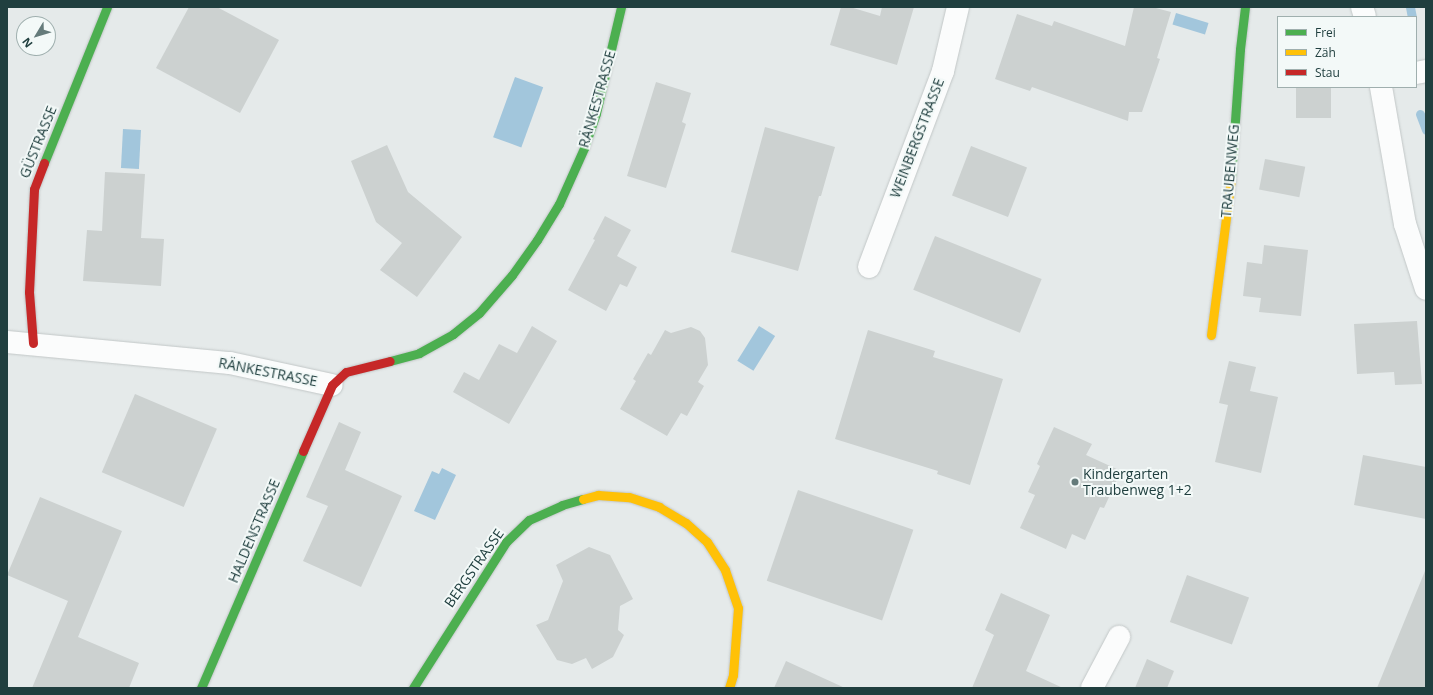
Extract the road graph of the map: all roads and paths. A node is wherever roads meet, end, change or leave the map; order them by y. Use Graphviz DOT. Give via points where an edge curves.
graph roads {
  1 [pos="107,7"];
  2 [pos="621,7"];
  3 [pos="958,7"];
  4 [pos="1246,7"];
  5 [pos="1382,88"];
  6 [pos="869,267"];
  7 [pos="1426,289"];
  8 [pos="1211,335"];
  9 [pos="7,342"];
  10 [pos="33,343"];
  11 [pos="332,385"];
  12 [pos="1119,637"];
  13 [pos="201,688"];
  14 [pos="413,688"];
  15 [pos="729,688"];
  16 [pos="1092,688"];
  1 -- 10 [label="street, GÜSTRASSE" via="34,189 29,292"];
  2 -- 11 [label="street, RÄNKESTRASSE" via="596,113 584,148 559,204 512,275 479,313 453,334 419,353 346,372"];
  3 -- 6 [label="street, WEINBERGSTRASSE" via="943,71"];
  4 -- 8 [label="street, TRAUBENWEG" via="1240,49 1228,202"];
  5 -- 7 [label="street" via="1405,224"];
  9 -- 10 [label="street, RÄNKESTRASSE"];
  10 -- 11 [label="street, RÄNKESTRASSE" via="230,363"];
  11 -- 13 [label="street, HALDENSTRASSE"];
  12 -- 16 [label="street"];
  14 -- 15 [label="street, BERGSTRASSE" via="506,542 529,520 562,505 598,495 629,497 659,508 686,522 707,542 725,570 738,608 733,676"];
}
